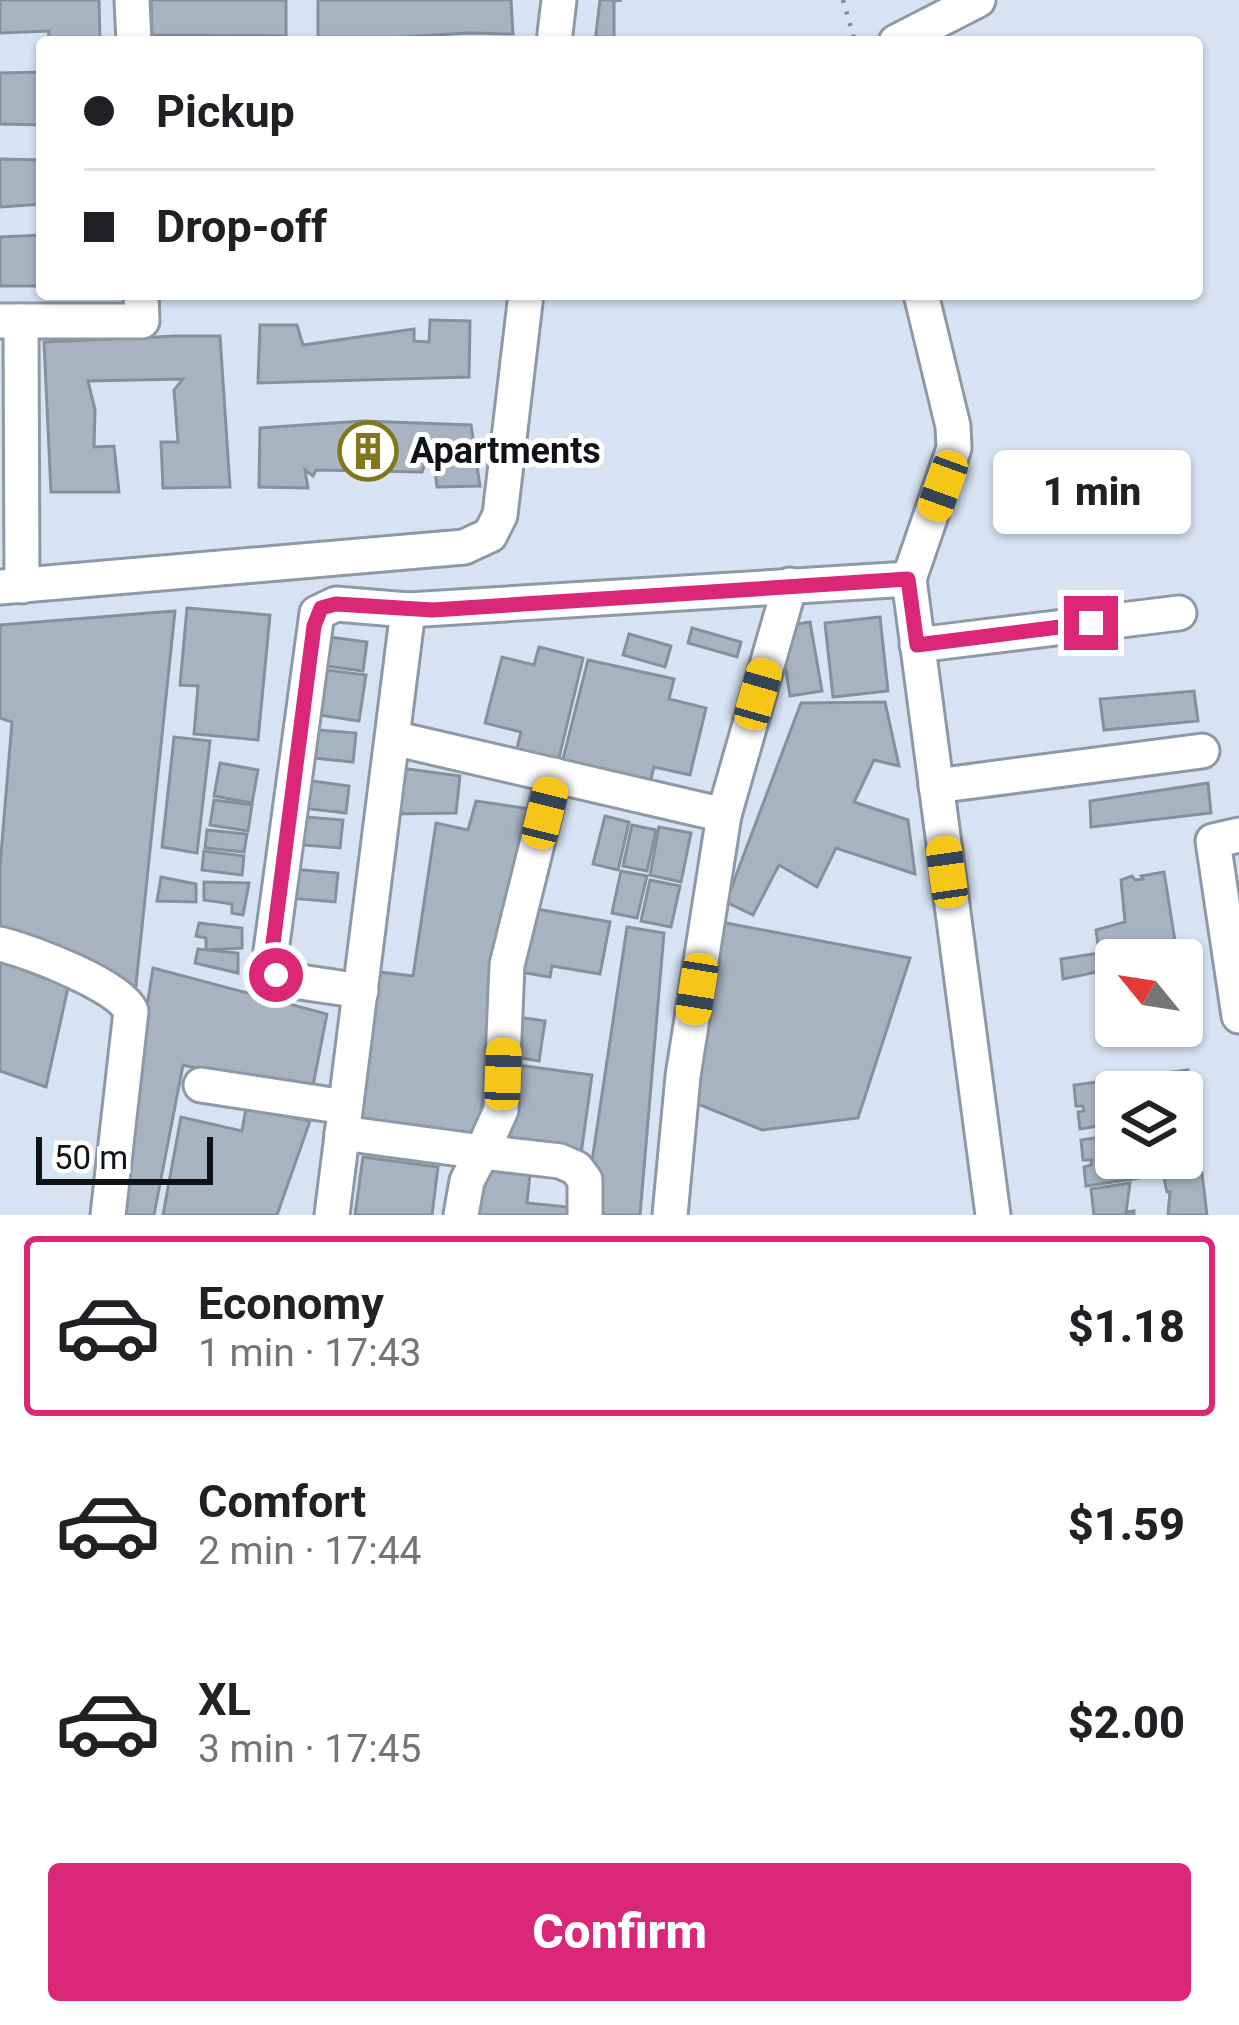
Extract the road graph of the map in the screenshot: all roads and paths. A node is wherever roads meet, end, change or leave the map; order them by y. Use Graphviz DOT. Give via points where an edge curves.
graph roads {
  1 [pos="132,0"];
  2 [pos="559,0"];
  3 [pos="843,0"];
  4 [pos="978,0"];
  5 [pos="134,36"];
  6 [pos="555,36"];
  7 [pos="854,36"];
  8 [pos="908,36"];
  9 [pos="141,300"];
  10 [pos="525,300"];
  11 [pos="922,300"];
  12 [pos="11,321"];
  13 [pos="908,579"];
  14 [pos="790,585"];
  15 [pos="11,586"];
  16 [pos="407,610"];
  17 [pos="1179,613"];
  18 [pos="917,645"];
  19 [pos="393,738"];
  20 [pos="1202,751"];
  21 [pos="554,775"];
  22 [pos="936,786"];
  23 [pos="724,815"];
  24 [pos="1239,835"];
  25 [pos="1230,908"];
  26 [pos="0,944"];
  27 [pos="361,991"];
  28 [pos="1238,1004"];
  29 [pos="201,1085"];
  30 [pos="344,1120"];
  31 [pos="482,1152"];
  32 [pos="107,1215"];
  33 [pos="332,1215"];
  34 [pos="461,1215"];
  35 [pos="585,1215"];
  36 [pos="670,1215"];
  37 [pos="993,1215"];
  1 -- 5 [label="street"];
  2 -- 6 [label="street"];
  3 -- 7 [label="path"];
  4 -- 8 [label="street"];
  9 -- 12 [label="street" via="142,321"];
  10 -- 15 [label="street" via="500,515 490,535 464,547"];
  11 -- 13 [label="street" via="954,448"];
  12 -- 15 [label="street"];
  13 -- 14 [label="street"];
  13 -- 18 [label="street"];
  14 -- 16 [label="street"];
  14 -- 23 [label="street"];
  16 -- 19 [label="street"];
  16 -- 27 [label="street" via="336,604 317,613 272,951 280,980"];
  17 -- 18 [label="street"];
  18 -- 22 [label="street"];
  19 -- 21 [label="street"];
  19 -- 27 [label="street"];
  20 -- 22 [label="street"];
  21 -- 23 [label="street"];
  21 -- 31 [label="street" via="507,965 502,1110"];
  22 -- 37 [label="street"];
  23 -- 36 [label="street"];
  24 -- 25 [label="street" via="1213,841"];
  25 -- 28 [label="street"];
  26 -- 32 [label="street" via="112,990 131,1011"];
  27 -- 30 [label="street"];
  29 -- 30 [label="street"];
  30 -- 31 [label="street"];
  30 -- 33 [label="street"];
  31 -- 34 [label="street" via="466,1181"];
  31 -- 35 [label="street" via="570,1164 585,1180"];
}
